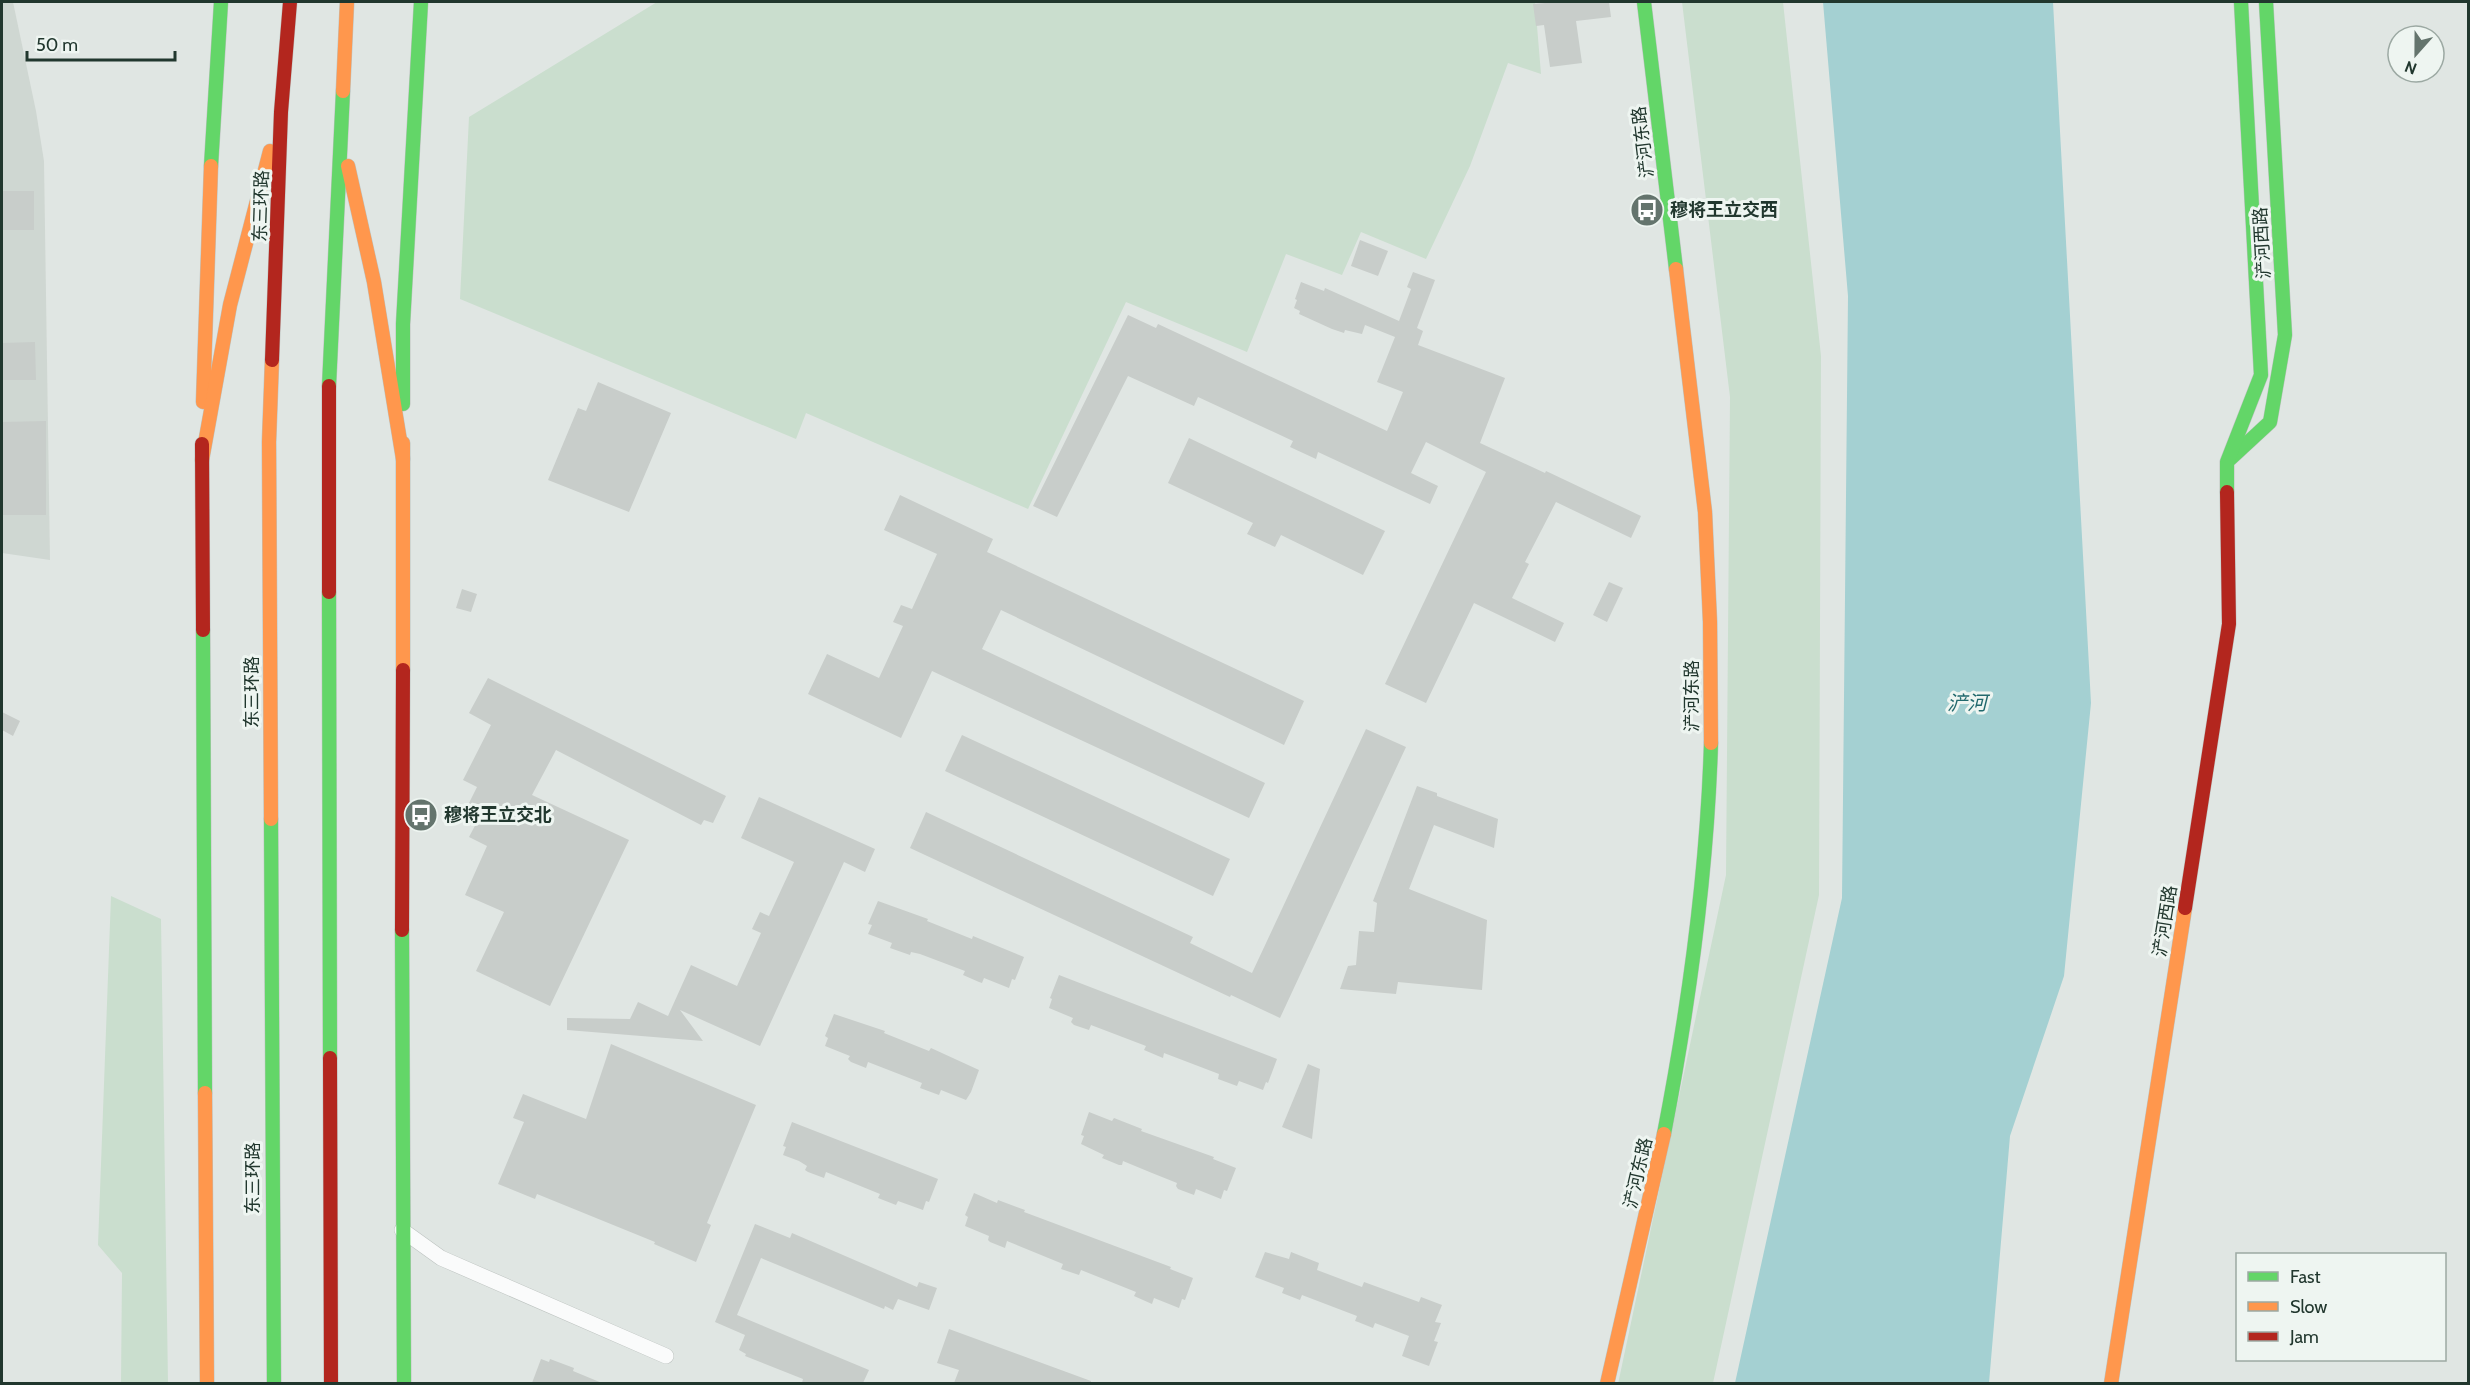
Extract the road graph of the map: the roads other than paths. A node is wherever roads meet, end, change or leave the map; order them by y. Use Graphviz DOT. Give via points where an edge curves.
graph roads {
  1 [pos="221,2"];
  2 [pos="289,2"];
  3 [pos="347,2"];
  4 [pos="353,2"];
  5 [pos="421,2"];
  6 [pos="1644,2"];
  7 [pos="2241,2"];
  8 [pos="2266,2"];
  9 [pos="346,34"];
  10 [pos="281,112"];
  11 [pos="342,140"];
  12 [pos="403,459"];
  13 [pos="202,460"];
  14 [pos="2227,462"];
  15 [pos="402,1230"];
  16 [pos="666,1356"];
  17 [pos="207,1383"];
  18 [pos="274,1383"];
  19 [pos="331,1383"];
  20 [pos="404,1383"];
  21 [pos="1607,1383"];
  22 [pos="2111,1383"];
  1 -- 13 [label="main road" via="204,329"];
  2 -- 10 [label="main road, 东三环路"];
  3 -- 9 [label="main road"];
  4 -- 9 [label="main road"];
  5 -- 12 [label="main road" via="404,324"];
  6 -- 21 [label="main road, 浐河东路" via="1702,475 1708,568 1710,769 1704,870 1677,1069"];
  7 -- 14 [label="main road, 浐河西路" via="2261,375"];
  8 -- 14 [label="main road, 浐河西路" via="2285,335 2270,422"];
  9 -- 11 [label="main road"];
  10 -- 13 [label="main road" via="230,305"];
  10 -- 18 [label="main road, 东三环路" via="269,442"];
  11 -- 12 [label="main road" via="374,282"];
  11 -- 19 [label="main road" via="328,414"];
  12 -- 15 [label="main road"];
  13 -- 17 [label="main road"];
  14 -- 22 [label="main road, 浐河西路" via="2229,624"];
  15 -- 16 [label="street" via="441,1258"];
  15 -- 20 [label="main road"];
}
